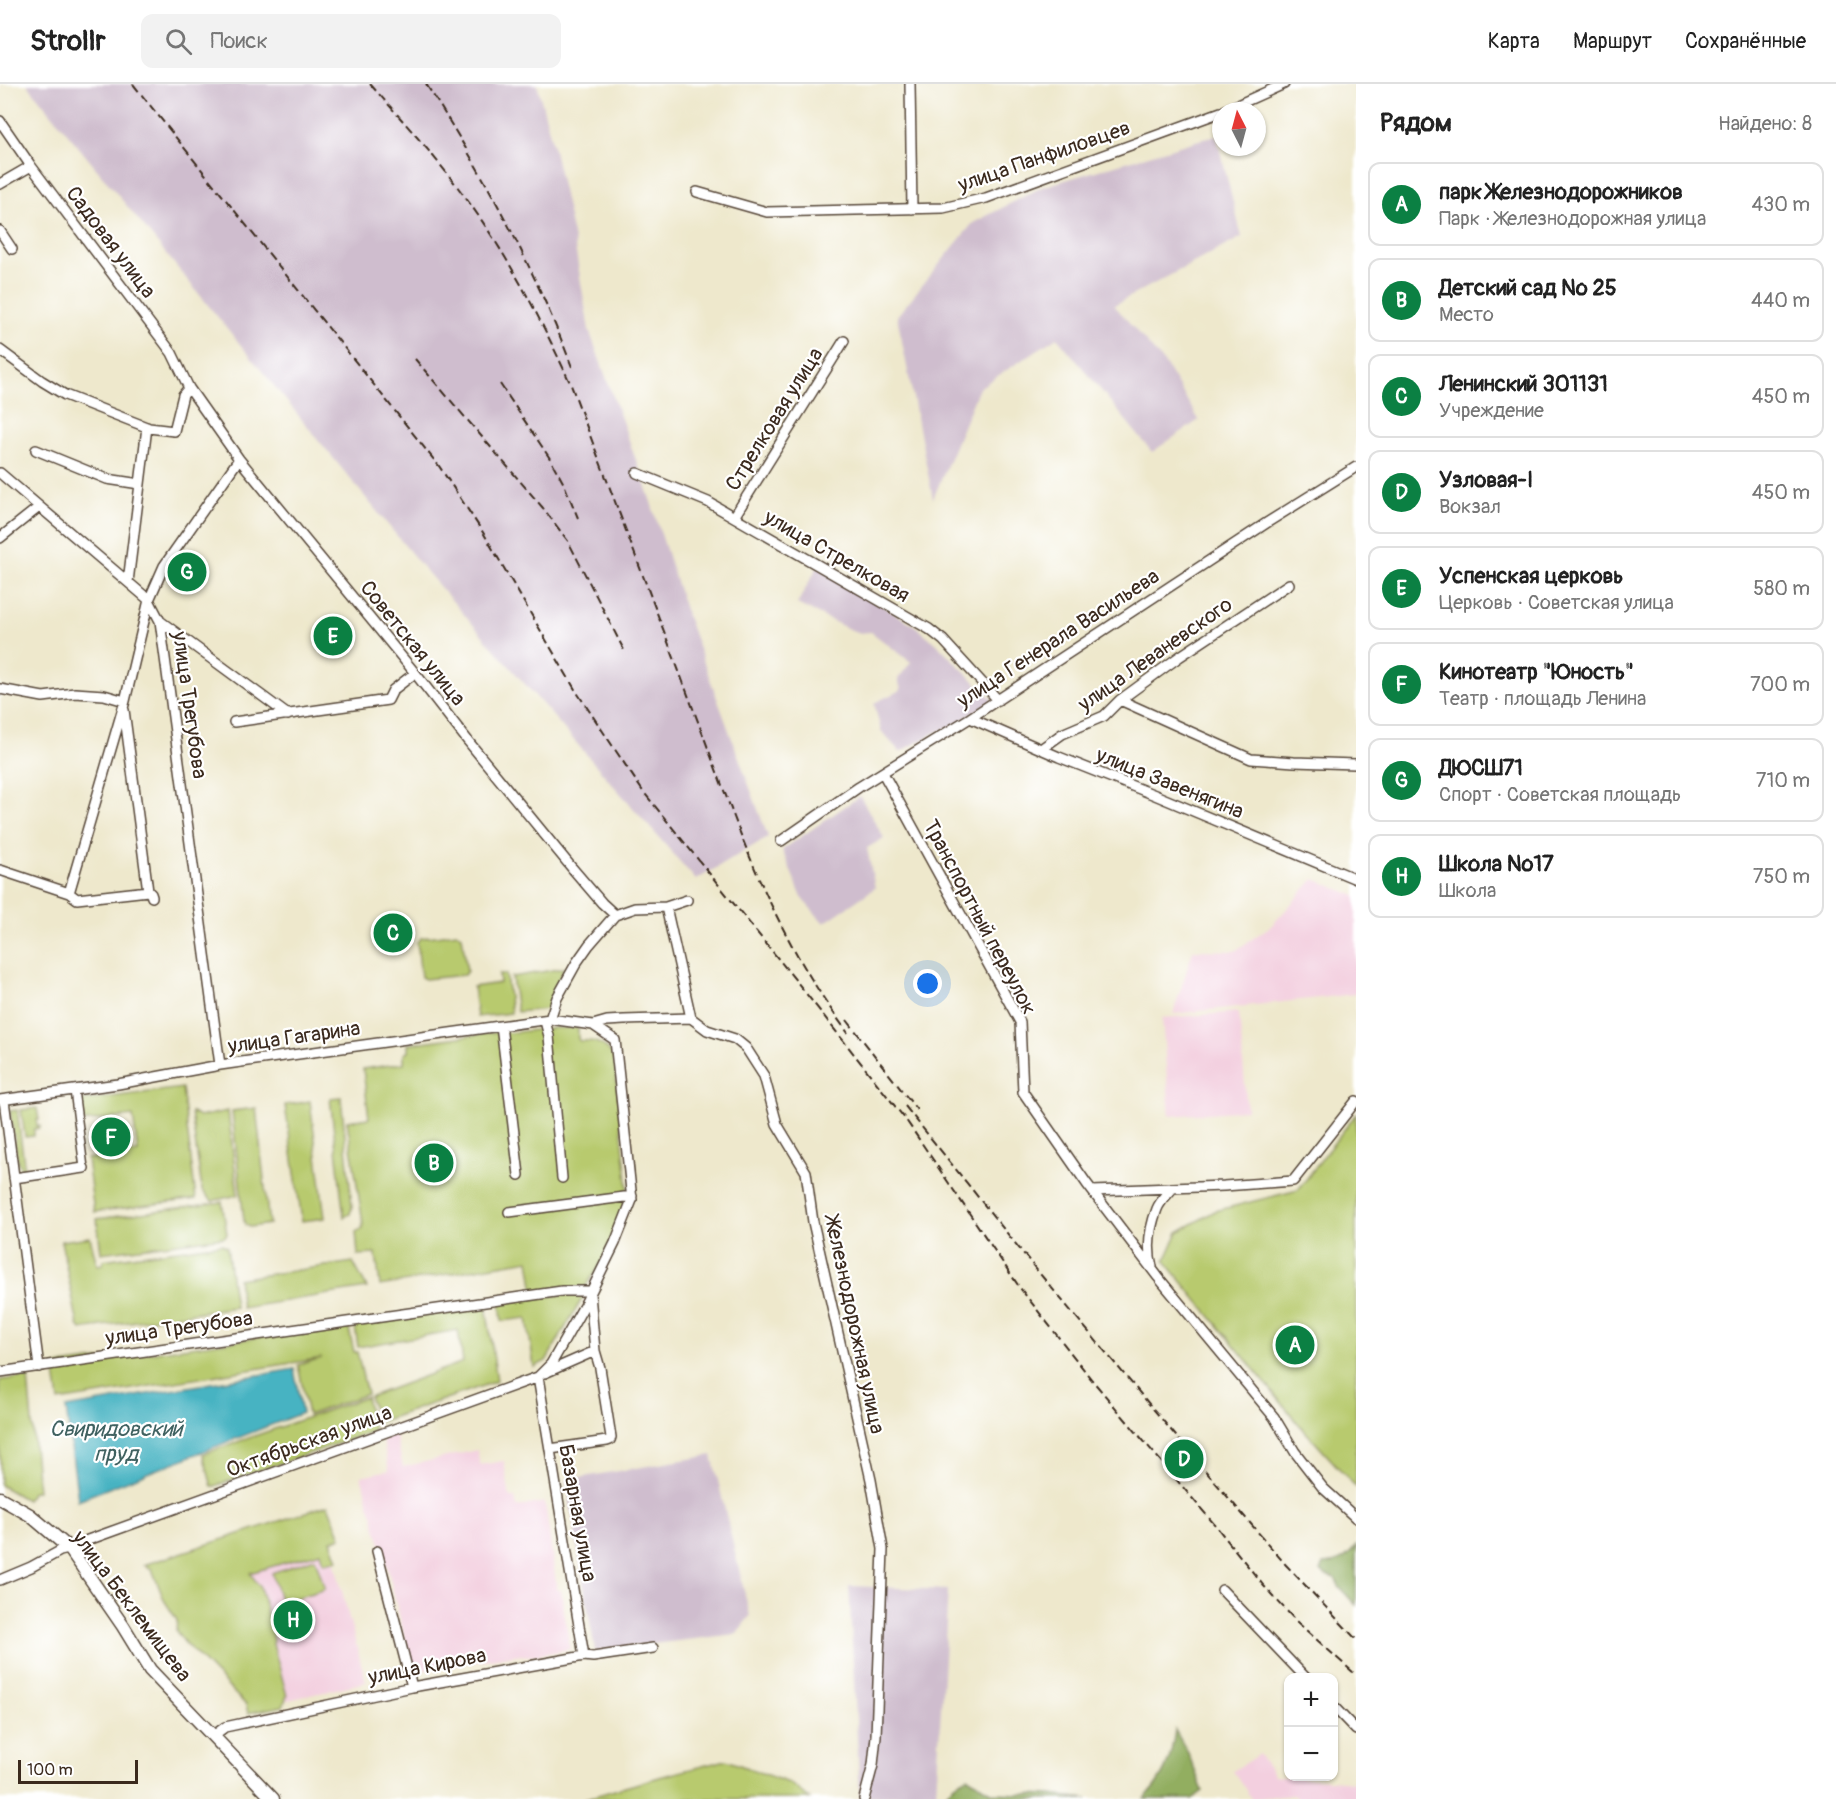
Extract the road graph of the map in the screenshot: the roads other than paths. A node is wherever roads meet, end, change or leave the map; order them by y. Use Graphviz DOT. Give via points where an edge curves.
graph roads {
  1 [pos="910,84"];
  2 [pos="1284,84"];
  3 [pos="1245,102"];
  4 [pos="1212,116"];
  5 [pos="0,121"];
  6 [pos="31,166"];
  7 [pos="0,184"];
  8 [pos="697,192"];
  9 [pos="912,209"];
  10 [pos="0,231"];
  11 [pos="12,249"];
  12 [pos="844,341"];
  13 [pos="0,350"];
  14 [pos="189,388"];
  15 [pos="147,427"];
  16 [pos="36,450"];
  17 [pos="239,459"];
  18 [pos="1356,467"];
  19 [pos="637,473"];
  20 [pos="0,474"];
  21 [pos="140,484"];
  22 [pos="39,507"];
  23 [pos="734,517"];
  24 [pos="0,538"];
  25 [pos="128,582"];
  26 [pos="1289,584"];
  27 [pos="149,600"];
  28 [pos="160,621"];
  29 [pos="415,673"];
  30 [pos="0,688"];
  31 [pos="998,700"];
  32 [pos="1120,700"];
  33 [pos="124,702"];
  34 [pos="288,715"];
  35 [pos="970,718"];
  36 [pos="234,722"];
  37 [pos="1041,749"];
  38 [pos="1356,764"];
  39 [pos="883,773"];
  40 [pos="781,841"];
  41 [pos="0,870"];
  42 [pos="1356,879"];
  43 [pos="69,892"];
  44 [pos="687,900"];
  45 [pos="666,907"];
  46 [pos="615,915"];
  47 [pos="691,1018"];
  48 [pos="548,1020"];
  49 [pos="593,1025"];
  50 [pos="501,1026"];
  51 [pos="220,1065"];
  52 [pos="74,1090"];
  53 [pos="2,1100"];
  54 [pos="1356,1101"];
  55 [pos="84,1168"];
  56 [pos="519,1175"];
  57 [pos="14,1178"];
  58 [pos="562,1178"];
  59 [pos="1172,1188"];
  60 [pos="1092,1191"];
  61 [pos="632,1196"];
  62 [pos="509,1212"];
  63 [pos="1153,1270"];
  64 [pos="590,1291"];
  65 [pos="595,1351"];
  66 [pos="39,1367"];
  67 [pos="0,1372"];
  68 [pos="538,1377"];
  69 [pos="550,1449"];
  70 [pos="0,1498"];
  71 [pos="1356,1518"];
  72 [pos="70,1549"];
  73 [pos="377,1551"];
  74 [pos="0,1580"];
  75 [pos="1222,1590"];
  76 [pos="653,1648"];
  77 [pos="584,1656"];
  78 [pos="1302,1673"];
  79 [pos="412,1686"];
  80 [pos="1338,1711"];
  81 [pos="1356,1730"];
  82 [pos="213,1736"];
  83 [pos="273,1799"];
  84 [pos="864,1799"];
  1 -- 9 [label="street"];
  2 -- 3 [label="street, улица Панфиловцев"];
  4 -- 9 [label="street, улица Панфиловцев" via="986,198 943,208"];
  5 -- 6 [label="street, Садовая улица"];
  6 -- 7 [label="street"];
  6 -- 14 [label="street, Садовая улица" via="172,353"];
  8 -- 9 [label="street, улица Панфиловцев" via="767,212"];
  10 -- 11 [label="street"];
  12 -- 23 [label="street, Стрелковая улица"];
  13 -- 15 [label="street" via="65,395"];
  14 -- 15 [label="street" via="183,395 174,431"];
  14 -- 17 [label="street, Советская улица"];
  15 -- 21 [label="street"];
  16 -- 21 [label="street" via="107,479"];
  17 -- 27 [label="street" via="164,566"];
  17 -- 29 [label="street, Советская улица"];
  18 -- 31 [label="street, улица Генерала Васильева"];
  19 -- 23 [label="street, улица Стрелковая"];
  20 -- 22 [label="street"];
  21 -- 25 [label="street"];
  22 -- 24 [label="street"];
  22 -- 25 [label="street"];
  23 -- 31 [label="street, улица Стрелковая" via="929,629"];
  25 -- 27 [label="street"];
  26 -- 32 [label="street, улица Леваневского"];
  27 -- 28 [label="street, улица Трегубова"];
  27 -- 33 [label="street, улица Трегубова"];
  28 -- 34 [label="street"];
  28 -- 51 [label="street, улица Трегубова"];
  29 -- 34 [label="street" via="393,690 388,700"];
  29 -- 46 [label="street, Советская улица" via="564,859"];
  30 -- 33 [label="street" via="43,697 104,695"];
  31 -- 35 [label="street, улица Генерала Васильева"];
  32 -- 37 [label="street, улица Леваневского" via="1104,716 1062,734"];
  32 -- 38 [label="street" via="1251,759"];
  33 -- 43 [label="street, улица Трегубова"];
  33 -- 43 [label="street" via="150,894 77,900"];
  34 -- 36 [label="street"];
  35 -- 37 [label="street, улица Завенягина"];
  35 -- 39 [label="street, улица Генерала Васильева"];
  37 -- 42 [label="street, улица Завенягина"];
  39 -- 40 [label="street, улица Генерала Васильева"];
  39 -- 60 [label="street, Транспортный переулок" via="1020,1022 1023,1092"];
  41 -- 43 [label="street"];
  44 -- 45 [label="street"];
  45 -- 46 [label="street" via="635,908"];
  45 -- 47 [label="street"];
  46 -- 48 [label="street" via="577,963"];
  47 -- 49 [label="street"];
  47 -- 84 [label="street, Железнодорожная улица" via="706,1030 735,1039 746,1048 764,1076 777,1124 806,1172 813,1222 883,1549 876,1736"];
  48 -- 49 [label="street, улица Гагарина"];
  48 -- 50 [label="street, улица Гагарина"];
  48 -- 58 [label="street"];
  49 -- 61 [label="street" via="615,1040"];
  50 -- 51 [label="street, улица Гагарина"];
  50 -- 56 [label="street"];
  51 -- 52 [label="street, улица Гагарина"];
  52 -- 53 [label="street, улица Гагарина"];
  52 -- 55 [label="street"];
  53 -- 57 [label="street"];
  54 -- 59 [label="street" via="1293,1181"];
  55 -- 57 [label="street"];
  57 -- 66 [label="street"];
  59 -- 60 [label="street"];
  59 -- 63 [label="street" via="1157,1207 1149,1240"];
  60 -- 63 [label="street"];
  61 -- 62 [label="street"];
  61 -- 64 [label="street" via="615,1243"];
  63 -- 71 [label="street" via="1274,1417 1294,1452 1323,1488"];
  64 -- 65 [label="street"];
  64 -- 66 [label="street, улица Трегубова"];
  64 -- 68 [label="street" via="551,1364"];
  65 -- 68 [label="street, Октябрьская улица"];
  65 -- 69 [label="street" via="610,1440"];
  66 -- 67 [label="street"];
  68 -- 69 [label="street, Базарная улица"];
  68 -- 72 [label="street, Октябрьская улица"];
  69 -- 77 [label="street, Базарная улица"];
  70 -- 72 [label="main road, улица Беклемищева" via="30,1515"];
  72 -- 74 [label="street, Октябрьская улица"];
  72 -- 82 [label="main road, улица Беклемищева" via="150,1670"];
  73 -- 79 [label="street"];
  75 -- 78 [label="street"];
  76 -- 77 [label="street, улица Кирова"];
  77 -- 79 [label="street, улица Кирова"];
  79 -- 82 [label="street, улица Кирова" via="225,1727"];
  80 -- 81 [label="street"];
  82 -- 83 [label="main road, улица Беклемищева"];
}
